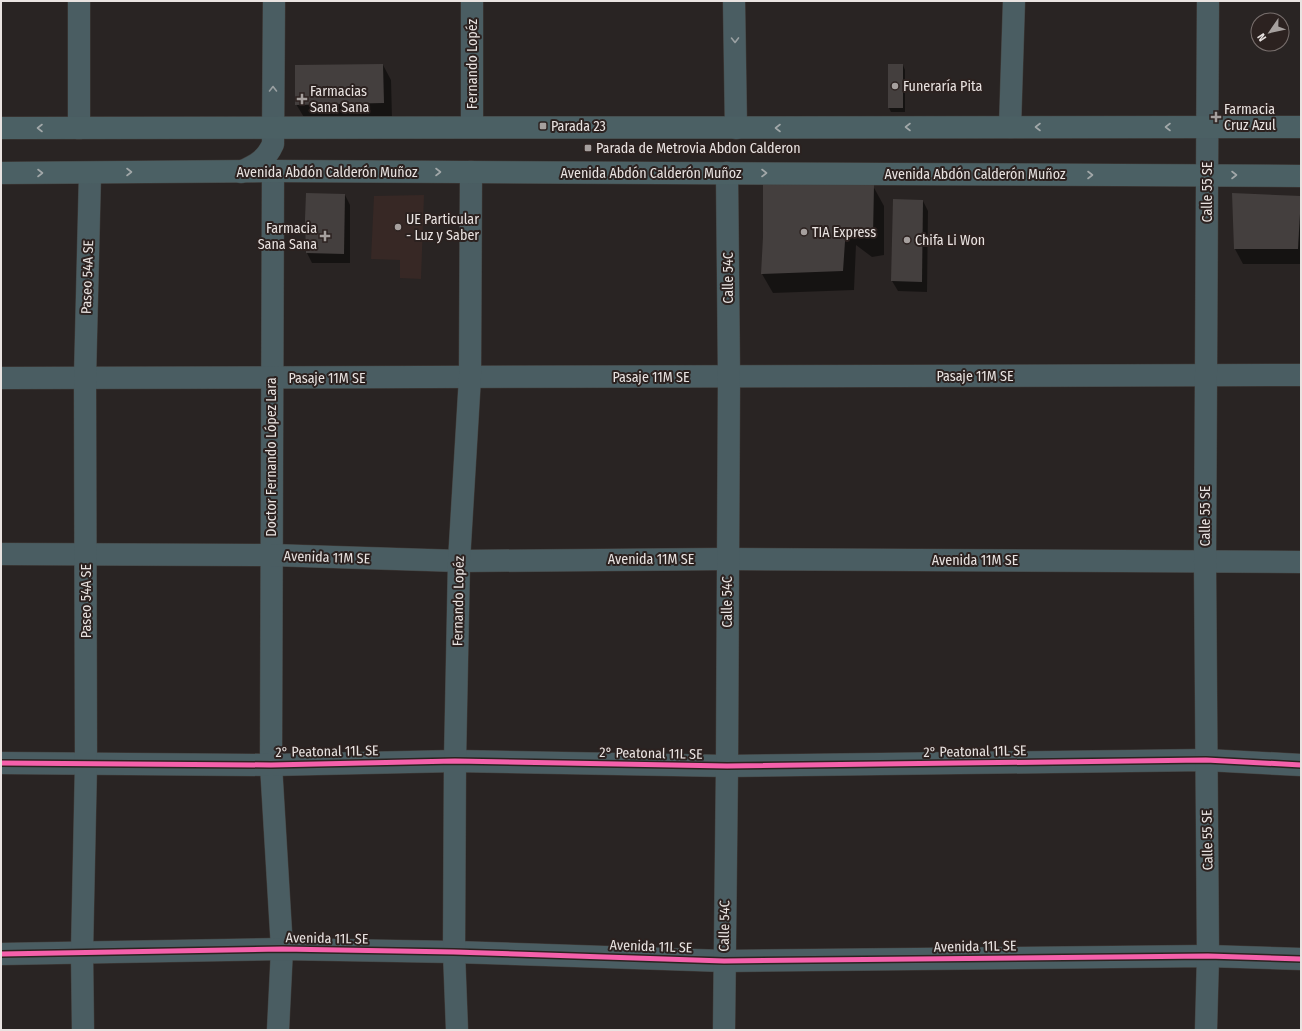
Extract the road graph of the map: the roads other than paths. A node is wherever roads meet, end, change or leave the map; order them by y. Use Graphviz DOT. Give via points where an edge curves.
graph roads {
  1 [pos="79,1"];
  2 [pos="274,1"];
  3 [pos="472,1"];
  4 [pos="734,1"];
  5 [pos="1014,1"];
  6 [pos="1208,1"];
  7 [pos="1010,127"];
  8 [pos="1207,127"];
  9 [pos="1301,127"];
  10 [pos="1,128"];
  11 [pos="79,128"];
  12 [pos="273,128"];
  13 [pos="472,128"];
  14 [pos="736,128"];
  15 [pos="273,171"];
  16 [pos="241,172"];
  17 [pos="471,172"];
  18 [pos="90,173"];
  19 [pos="727,173"];
  20 [pos="1,174"];
  21 [pos="1207,175"];
  22 [pos="1301,176"];
  23 [pos="1301,375"];
  24 [pos="1206,376"];
  25 [pos="470,377"];
  26 [pos="729,377"];
  27 [pos="1,378"];
  28 [pos="85,378"];
  29 [pos="272,378"];
  30 [pos="1,554"];
  31 [pos="86,554"];
  32 [pos="271,556"];
  33 [pos="727,559"];
  34 [pos="459,561"];
  35 [pos="1205,562"];
  36 [pos="1301,562"];
  37 [pos="1206,760"];
  38 [pos="455,761"];
  39 [pos="1,763"];
  40 [pos="86,764"];
  41 [pos="271,764"];
  42 [pos="1301,765"];
  43 [pos="727,766"];
  44 [pos="282,949"];
  45 [pos="82,952"];
  46 [pos="454,952"];
  47 [pos="1,954"];
  48 [pos="1208,956"];
  49 [pos="1301,959"];
  50 [pos="724,961"];
  51 [pos="83,1030"];
  52 [pos="278,1030"];
  53 [pos="457,1030"];
  54 [pos="724,1030"];
  55 [pos="1206,1030"];
  1 -- 11 [label="street"];
  12 -- 2 [label="street, one-way"];
  3 -- 13 [label="street, Fernando Lopéz"];
  4 -- 14 [label="street, one-way"];
  5 -- 7 [label="street"];
  6 -- 8 [label="street, Calle 55 SE"];
  8 -- 7 [label="main road, one-way"];
  7 -- 14 [label="main road, one-way"];
  8 -- 9 [label="main road"];
  8 -- 21 [label="street, Calle 55 SE"];
  11 -- 10 [label="main road, one-way"];
  11 -- 12 [label="main road"];
  12 -- 13 [label="main road"];
  12 -- 16 [label="street" via="273,144 268,154 256,165"];
  13 -- 14 [label="main road"];
  15 -- 16 [label="main road, Avenida Abdón Calderón Muñoz"];
  15 -- 17 [label="main road, Avenida Abdón Calderón Muñoz, one-way"];
  15 -- 29 [label="street, Doctor Fernando López Lara"];
  18 -- 16 [label="main road, Avenida Abdón Calderón Muñoz, one-way"];
  17 -- 19 [label="main road, Avenida Abdón Calderón Muñoz"];
  17 -- 25 [label="street, Fernando Lopéz"];
  20 -- 18 [label="main road, Avenida Abdón Calderón Muñoz, one-way"];
  18 -- 28 [label="street, Paseo 54A SE"];
  19 -- 21 [label="main road, Avenida Abdón Calderón Muñoz, one-way"];
  19 -- 26 [label="street, Calle 54C"];
  21 -- 22 [label="main road, Avenida Abdón Calderón Muñoz, one-way"];
  21 -- 24 [label="street, Calle 55 SE"];
  23 -- 24 [label="street, Pasaje 11M SE"];
  24 -- 26 [label="street, Pasaje 11M SE"];
  24 -- 35 [label="street, Calle 55 SE"];
  25 -- 26 [label="street, Pasaje 11M SE"];
  25 -- 29 [label="street, Pasaje 11M SE"];
  25 -- 34 [label="street, Fernando Lopéz"];
  26 -- 33 [label="street, Calle 54C"];
  27 -- 28 [label="street, Pasaje 11M SE"];
  28 -- 29 [label="street, Pasaje 11M SE"];
  28 -- 31 [label="street, Paseo 54A SE"];
  29 -- 32 [label="street, Doctor Fernando López Lara"];
  30 -- 31 [label="street, Avenida 11M SE"];
  31 -- 32 [label="street, Avenida 11M SE"];
  31 -- 40 [label="street, Paseo 54A SE"];
  32 -- 34 [label="street, Avenida 11M SE"];
  32 -- 41 [label="street, Doctor Fernando López Lara"];
  33 -- 34 [label="street, Avenida 11M SE"];
  33 -- 35 [label="street, Avenida 11M SE"];
  33 -- 43 [label="street, Calle 54C"];
  34 -- 38 [label="street, Fernando Lopéz"];
  35 -- 36 [label="street, Avenida 11M SE"];
  35 -- 37 [label="street, Calle 55 SE"];
  37 -- 42 [label="street, 2° Peatonal 11L SE"];
  37 -- 43 [label="street, 2° Peatonal 11L SE"];
  37 -- 48 [label="street, Calle 55 SE"];
  38 -- 41 [label="street, 2° Peatonal 11L SE"];
  38 -- 43 [label="street, 2° Peatonal 11L SE"];
  38 -- 46 [label="street, Fernando Lopéz"];
  39 -- 40 [label="street, 2° Peatonal 11L SE"];
  40 -- 41 [label="street, 2° Peatonal 11L SE"];
  40 -- 45 [label="street, Paseo 54A SE"];
  41 -- 44 [label="street, Doctor Fernando López Lara"];
  43 -- 50 [label="street, Calle 54C"];
  44 -- 45 [label="street, Avenida 11L SE"];
  44 -- 46 [label="street, Avenida 11L SE"];
  44 -- 52 [label="street, Doctor Fernando López Lara"];
  45 -- 47 [label="street, Avenida 11L SE"];
  45 -- 51 [label="street, Paseo 54A SE"];
  46 -- 50 [label="street, Avenida 11L SE"];
  46 -- 53 [label="street, Fernando Lopéz"];
  48 -- 49 [label="street, Avenida 11L SE"];
  48 -- 50 [label="street, Avenida 11L SE"];
  48 -- 55 [label="street, Calle 55 SE"];
  50 -- 54 [label="street, Calle 54C"];
}
